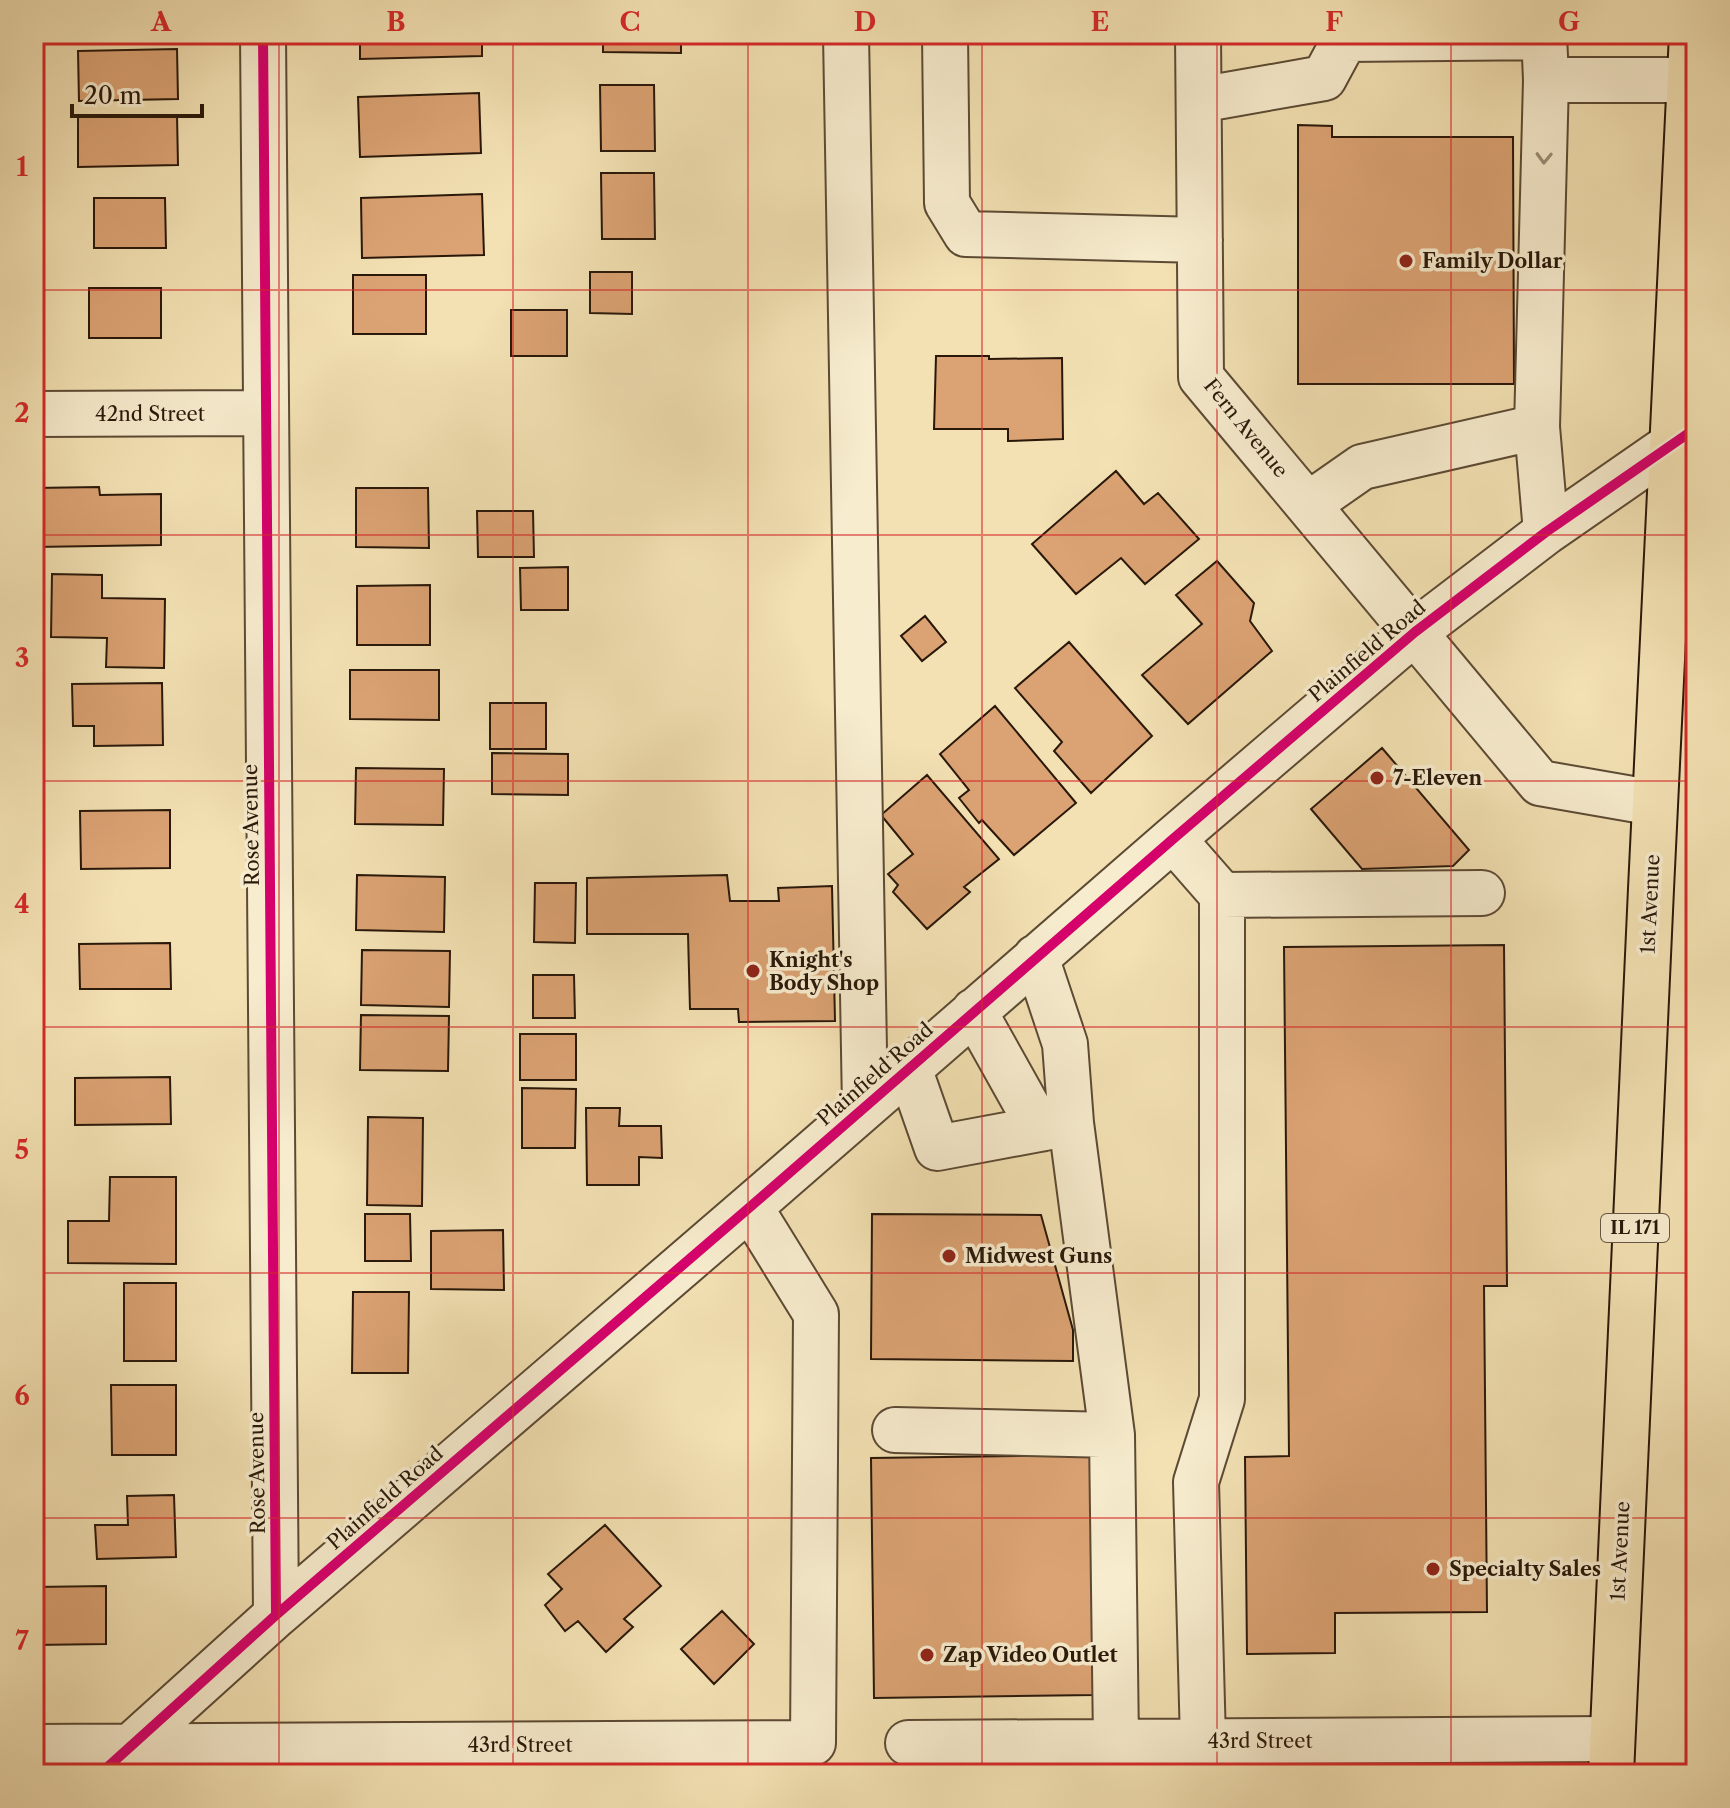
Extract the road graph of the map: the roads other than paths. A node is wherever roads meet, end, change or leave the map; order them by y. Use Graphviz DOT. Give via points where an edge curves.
graph roads {
  1 [pos="263,34"];
  2 [pos="846,34"];
  3 [pos="945,34"];
  4 [pos="1198,34"];
  5 [pos="1692,34"];
  6 [pos="1544,35"];
  7 [pos="1345,36"];
  8 [pos="1546,80"];
  9 [pos="1690,80"];
  10 [pos="1199,100"];
  11 [pos="1200,240"];
  12 [pos="265,413"];
  13 [pos="34,414"];
  14 [pos="1537,427"];
  15 [pos="1684,436"];
  16 [pos="1309,504"];
  17 [pos="1546,532"];
  18 [pos="1415,632"];
  19 [pos="1655,803"];
  20 [pos="1173,839"];
  21 [pos="1482,893"];
  22 [pos="1222,895"];
  23 [pos="1036,957"];
  24 [pos="974,1011"];
  25 [pos="909,1068"];
  26 [pos="865,1107"];
  27 [pos="1055,1126"];
  28 [pos="750,1207"];
  29 [pos="895,1430"];
  30 [pos="1112,1435"];
  31 [pos="276,1615"];
  32 [pos="1203,1741"];
  33 [pos="1116,1742"];
  34 [pos="908,1743"];
  35 [pos="34,1747"];
  36 [pos="1612,1756"];
  37 [pos="1323,1757"];
  38 [pos="115,1760"];
  1 -- 12 [label="street, Rose Avenue"];
  2 -- 26 [label="street"];
  3 -- 11 [label="street" via="947,203 966,234"];
  4 -- 10 [label="street, Fern Avenue"];
  5 -- 9 [label="main road, 1st Avenue / IL 171"];
  6 -- 7 [label="street"];
  6 -- 8 [label="street"];
  7 -- 10 [label="street" via="1324,78"];
  8 -- 9 [label="street"];
  8 -- 14 [label="street, one-way"];
  9 -- 15 [label="main road, 1st Avenue / IL 171"];
  10 -- 11 [label="street, Fern Avenue"];
  11 -- 16 [label="street, Fern Avenue" via="1201,377"];
  12 -- 13 [label="street, 42nd Street"];
  12 -- 31 [label="street, Rose Avenue"];
  14 -- 16 [label="street" via="1362,467"];
  14 -- 17 [label="street"];
  15 -- 17 [label="street, Plainfield Road"];
  15 -- 19 [label="main road, 1st Avenue / IL 171"];
  16 -- 18 [label="street, Fern Avenue"];
  17 -- 18 [label="street, Plainfield Road"];
  18 -- 19 [label="street, Fern Avenue" via="1540,783"];
  18 -- 20 [label="street, Plainfield Road"];
  19 -- 36 [label="main road, 1st Avenue / IL 171"];
  20 -- 22 [label="street"];
  20 -- 23 [label="street, Plainfield Road"];
  21 -- 22 [label="street"];
  22 -- 32 [label="street" via="1222,1399 1196,1482"];
  23 -- 24 [label="street, Plainfield Road"];
  23 -- 27 [label="street" via="1065,1044"];
  24 -- 25 [label="street, Plainfield Road"];
  24 -- 27 [label="street"];
  25 -- 26 [label="street, Plainfield Road"];
  25 -- 27 [label="street" via="937,1148"];
  26 -- 28 [label="street, Plainfield Road"];
  27 -- 30 [label="street"];
  28 -- 31 [label="street, Plainfield Road"];
  28 -- 38 [label="street, 43rd Street" via="816,1314 813,1743"];
  29 -- 30 [label="street"];
  30 -- 33 [label="street"];
  31 -- 38 [label="street, Plainfield Road"];
  32 -- 33 [label="street, 43rd Street"];
  32 -- 37 [label="street, 43rd Street"];
  33 -- 34 [label="street, 43rd Street"];
  35 -- 38 [label="street, 43rd Street"];
  36 -- 37 [label="street, 43rd Street"];
}
